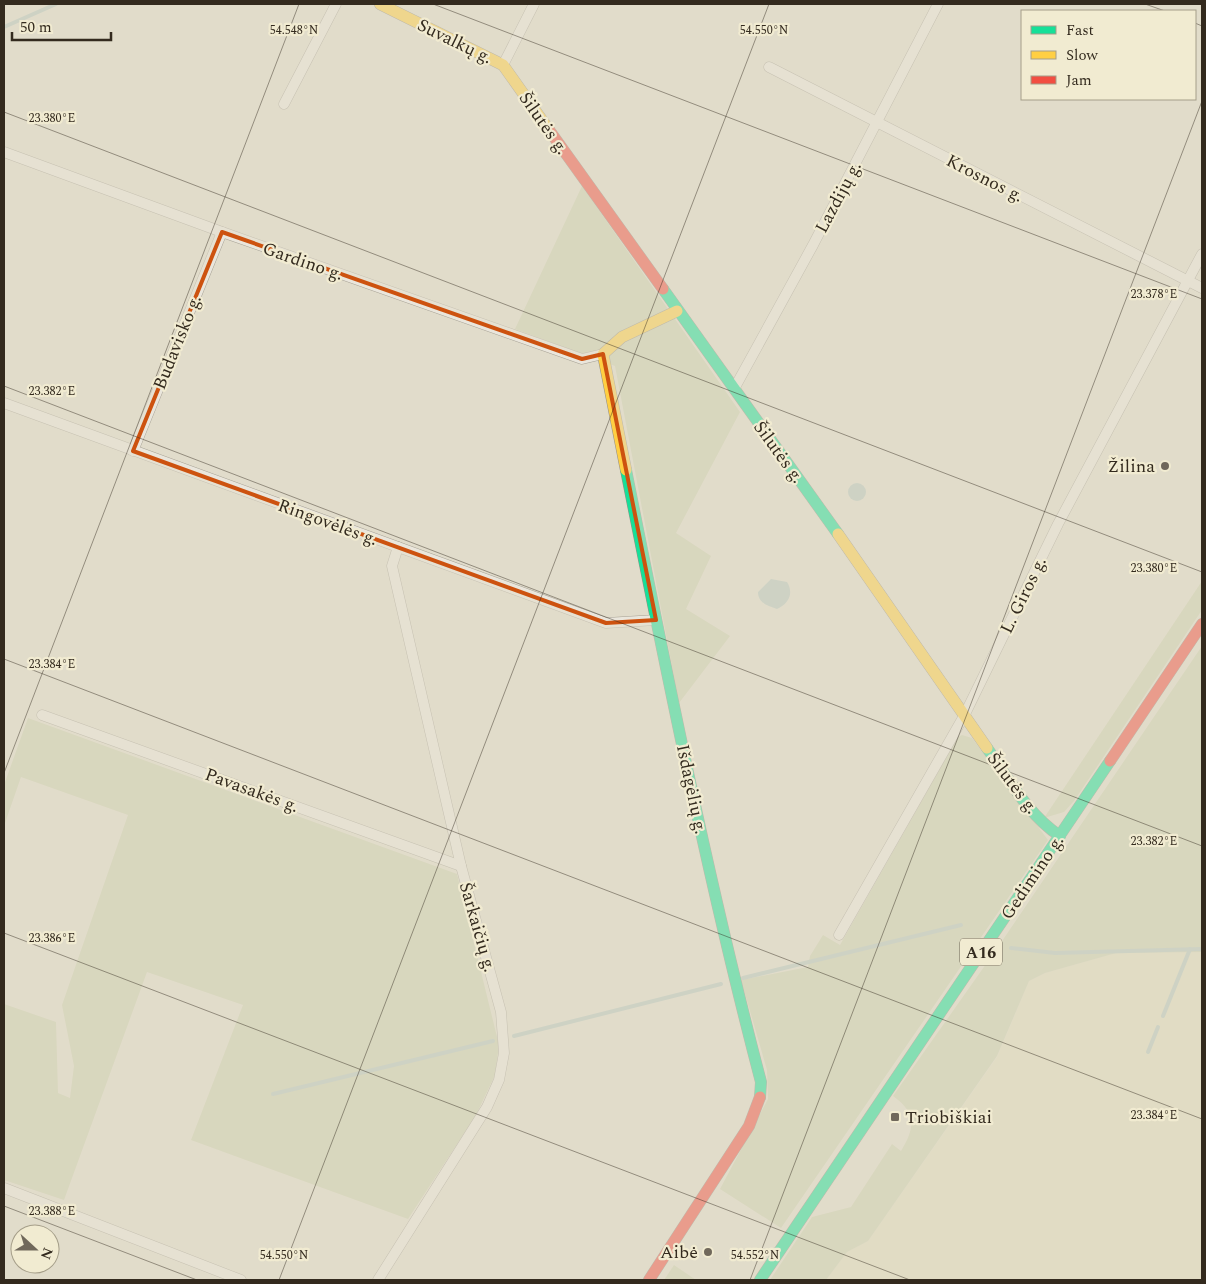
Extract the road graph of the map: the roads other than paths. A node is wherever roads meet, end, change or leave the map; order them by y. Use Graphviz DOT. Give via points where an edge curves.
graph roads {
  1 [pos="336,4"];
  2 [pos="380,4"];
  3 [pos="534,4"];
  4 [pos="938,4"];
  5 [pos="503,65"];
  6 [pos="768,68"];
  7 [pos="284,104"];
  8 [pos="876,123"];
  9 [pos="4,152"];
  10 [pos="222,232"];
  11 [pos="1202,254"];
  12 [pos="1189,280"];
  13 [pos="1202,288"];
  14 [pos="677,311"];
  15 [pos="604,354"];
  16 [pos="734,389"];
  17 [pos="4,403"];
  18 [pos="133,451"];
  19 [pos="398,547"];
  20 [pos="656,620"];
  21 [pos="1202,624"];
  22 [pos="42,715"];
  23 [pos="964,716"];
  24 [pos="1060,836"];
  25 [pos="461,866"];
  26 [pos="839,935"];
  27 [pos="4,1188"];
  28 [pos="241,1280"];
  29 [pos="378,1280"];
  30 [pos="649,1280"];
  31 [pos="760,1280"];
  1 -- 7 [label="street"];
  2 -- 5 [label="main road, Suvalkų g."];
  3 -- 5 [label="street"];
  4 -- 8 [label="street, Lazdijų g."];
  5 -- 14 [label="main road, Šilutės g."];
  6 -- 8 [label="street, Krosnos g."];
  8 -- 12 [label="street, Krosnos g."];
  8 -- 16 [label="street, Lazdijų g."];
  9 -- 10 [label="street, Gardino g."];
  10 -- 15 [label="street, Gardino g." via="582,359"];
  10 -- 18 [label="street, Budavisko g."];
  11 -- 12 [label="street, L. Giros g."];
  12 -- 13 [label="street, Krosnos g."];
  12 -- 23 [label="street, L. Giros g." via="1058,524"];
  14 -- 15 [label="main road" via="622,337"];
  14 -- 16 [label="main road, Šilutės g."];
  15 -- 20 [label="main road, Išdagėlių g."];
  16 -- 23 [label="main road, Šilutės g."];
  17 -- 18 [label="street, Ringovėlės g."];
  18 -- 19 [label="street, Ringovėlės g."];
  19 -- 20 [label="street, Ringovėlės g." via="606,623"];
  19 -- 25 [label="street, Šarkaičių g." via="392,566"];
  20 -- 30 [label="main road, Išdagėlių g." via="735,983 761,1082 760,1099 749,1126"];
  21 -- 24 [label="main road, Gedimino g. / A16"];
  22 -- 25 [label="street, Pavasakės g."];
  23 -- 24 [label="main road, Šilutės g." via="1026,804"];
  23 -- 26 [label="street, L. Giros g."];
  24 -- 31 [label="main road, Gedimino g. / A16"];
  25 -- 29 [label="street, Šarkaičių g." via="501,1012 504,1053 499,1080 487,1107"];
  27 -- 28 [label="street"];
}
